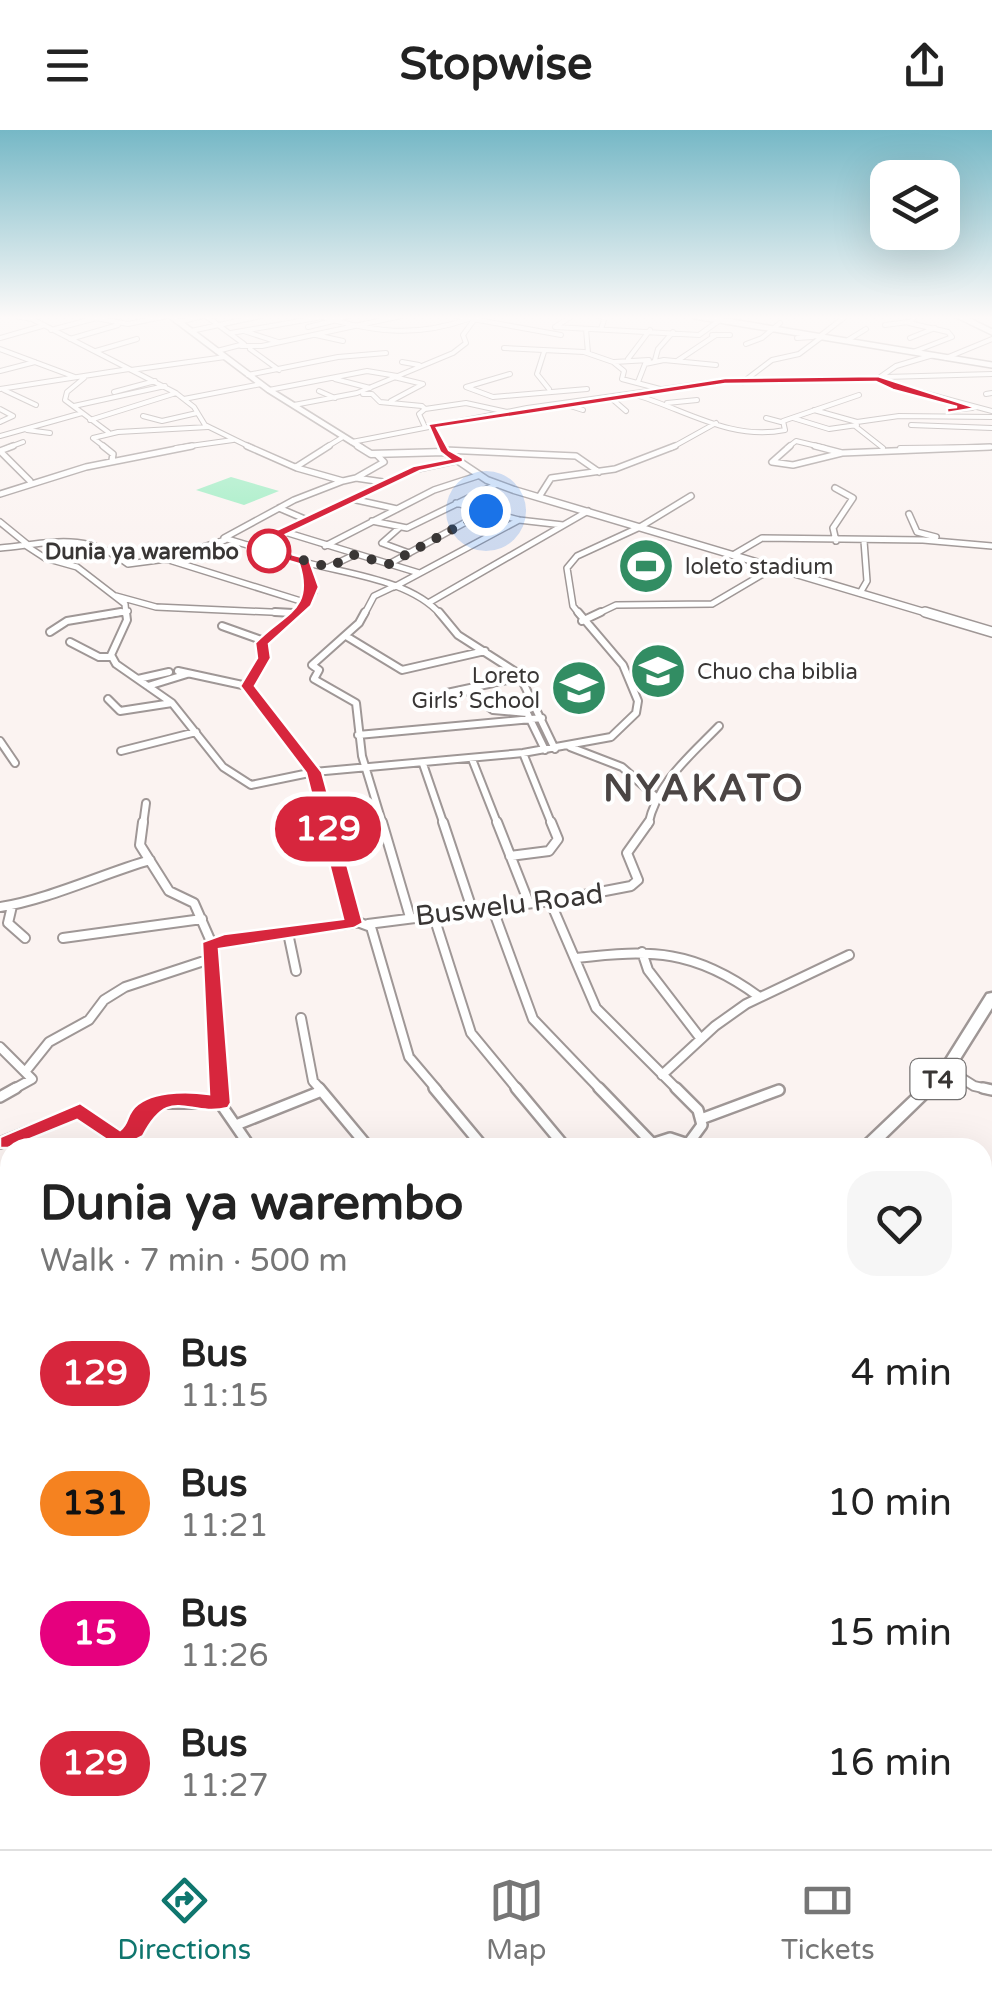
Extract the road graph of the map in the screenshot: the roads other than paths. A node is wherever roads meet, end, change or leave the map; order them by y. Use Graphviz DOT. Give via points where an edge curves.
graph roads {
  1 [pos="16,396"];
  2 [pos="66,396"];
  3 [pos="87,396"];
  4 [pos="119,396"];
  5 [pos="166,396"];
  6 [pos="181,396"];
  7 [pos="197,396"];
  8 [pos="280,396"];
  9 [pos="331,396"];
  10 [pos="347,396"];
  11 [pos="371,396"];
  12 [pos="400,396"];
  13 [pos="483,396"];
  14 [pos="510,396"];
  15 [pos="594,396"];
  16 [pos="613,396"];
  17 [pos="638,396"];
  18 [pos="855,396"];
  19 [pos="929,396"];
  20 [pos="184,398"];
  21 [pos="335,398"];
  22 [pos="599,398"];
  23 [pos="102,400"];
  24 [pos="490,400"];
  25 [pos="697,400"];
  26 [pos="389,402"];
  27 [pos="484,404"];
  28 [pos="561,404"];
  29 [pos="664,404"];
  30 [pos="36,405"];
  31 [pos="294,405"];
  32 [pos="74,406"];
  33 [pos="975,408"];
  34 [pos="0,409"];
  35 [pos="425,409"];
  36 [pos="583,410"];
  37 [pos="813,410"];
  38 [pos="950,410"];
  39 [pos="626,411"];
  40 [pos="992,411"];
  41 [pos="507,412"];
  42 [pos="82,413"];
  43 [pos="198,413"];
  44 [pos="144,416"];
  45 [pos="899,416"];
  46 [pos="766,418"];
  47 [pos="793,418"];
  48 [pos="90,420"];
  49 [pos="0,422"];
  50 [pos="781,422"];
  51 [pos="716,423"];
  52 [pos="856,424"];
  53 [pos="911,425"];
  54 [pos="208,426"];
  55 [pos="428,427"];
  56 [pos="992,428"];
  57 [pos="27,430"];
  58 [pos="108,432"];
  59 [pos="50,433"];
  60 [pos="0,436"];
  61 [pos="343,437"];
  62 [pos="232,440"];
  63 [pos="23,442"];
  64 [pos="352,442"];
  65 [pos="912,447"];
  66 [pos="990,447"];
  67 [pos="883,448"];
  68 [pos="0,451"];
  69 [pos="445,451"];
  70 [pos="843,453"];
  71 [pos="376,455"];
  72 [pos="112,460"];
  73 [pos="459,460"];
  74 [pos="296,467"];
  75 [pos="599,472"];
  76 [pos="480,475"];
  77 [pos="359,476"];
  78 [pos="30,481"];
  79 [pos="344,481"];
  80 [pos="380,484"];
  81 [pos="496,484"];
  82 [pos="834,488"];
  83 [pos="0,494"];
  84 [pos="692,496"];
  85 [pos="540,498"];
  86 [pos="351,499"];
  87 [pos="456,504"];
  88 [pos="278,508"];
  89 [pos="397,509"];
  90 [pos="486,511"];
  91 [pos="588,511"];
  92 [pos="909,514"];
  93 [pos="307,520"];
  94 [pos="518,520"];
  95 [pos="372,521"];
  96 [pos="0,522"];
  97 [pos="564,524"];
  98 [pos="640,527"];
  99 [pos="399,528"];
  100 [pos="287,534"];
  101 [pos="224,540"];
  102 [pos="864,540"];
  103 [pos="836,541"];
  104 [pos="944,541"];
  105 [pos="26,545"];
  106 [pos="251,546"];
  107 [pos="326,546"];
  108 [pos="992,546"];
  109 [pos="0,548"];
  110 [pos="410,553"];
  111 [pos="354,555"];
  112 [pos="733,555"];
  113 [pos="166,559"];
  114 [pos="304,562"];
  115 [pos="389,564"];
  116 [pos="329,567"];
  117 [pos="775,567"];
  118 [pos="419,573"];
  119 [pos="394,587"];
  120 [pos="860,593"];
  121 [pos="116,596"];
  122 [pos="430,602"];
  123 [pos="306,604"];
  124 [pos="128,612"];
  125 [pos="293,614"];
  126 [pos="582,621"];
  127 [pos="222,626"];
  128 [pos="50,632"];
  129 [pos="992,632"];
  130 [pos="346,636"];
  131 [pos="264,641"];
  132 [pos="70,642"];
  133 [pos="485,651"];
  134 [pos="112,657"];
  135 [pos="178,671"];
  136 [pos="196,671"];
  137 [pos="168,672"];
  138 [pos="521,677"];
  139 [pos="138,679"];
  140 [pos="148,686"];
  141 [pos="248,686"];
  142 [pos="467,691"];
  143 [pos="447,693"];
  144 [pos="108,699"];
  145 [pos="172,704"];
  146 [pos="542,718"];
  147 [pos="532,719"];
  148 [pos="719,726"];
  149 [pos="196,732"];
  150 [pos="358,735"];
  151 [pos="0,741"];
  152 [pos="568,747"];
  153 [pos="555,749"];
  154 [pos="545,750"];
  155 [pos="122,751"];
  156 [pos="523,753"];
  157 [pos="472,759"];
  158 [pos="14,763"];
  159 [pos="423,764"];
  160 [pos="366,766"];
  161 [pos="314,772"];
  162 [pos="656,796"];
  163 [pos="146,804"];
  164 [pos="510,856"];
  165 [pos="150,860"];
  166 [pos="550,901"];
  167 [pos="529,902"];
  168 [pos="12,906"];
  169 [pos="492,907"];
  170 [pos="0,908"];
  171 [pos="472,910"];
  172 [pos="433,914"];
  173 [pos="410,917"];
  174 [pos="202,919"];
  175 [pos="354,923"];
  176 [pos="368,924"];
  177 [pos="288,932"];
  178 [pos="25,938"];
  179 [pos="63,938"];
  180 [pos="212,944"];
  181 [pos="642,952"];
  182 [pos="849,955"];
  183 [pos="576,958"];
  184 [pos="207,960"];
  185 [pos="296,972"];
  186 [pos="758,996"];
  187 [pos="992,997"];
  188 [pos="301,1018"];
  189 [pos="700,1039"];
  190 [pos="1,1050"];
  191 [pos="948,1069"];
  192 [pos="25,1072"];
  193 [pos="662,1075"];
  194 [pos="779,1090"];
  195 [pos="992,1090"];
  196 [pos="320,1092"];
  197 [pos="0,1097"];
  198 [pos="220,1103"];
  199 [pos="701,1119"];
  200 [pos="236,1124"];
  201 [pos="12,1138"];
  202 [pos="116,1138"];
  203 [pos="123,1138"];
  204 [pos="245,1138"];
  205 [pos="360,1138"];
  206 [pos="476,1138"];
  207 [pos="558,1138"];
  208 [pos="647,1138"];
  209 [pos="691,1138"];
  210 [pos="876,1138"];
  1 -- 30 [label="street"];
  2 -- 32 [label="street"];
  3 -- 23 [label="street"];
  4 -- 23 [label="street"];
  5 -- 48 [label="street"];
  6 -- 20 [label="street"];
  7 -- 20 [label="street"];
  8 -- 31 [label="main road"];
  9 -- 21 [label="street"];
  10 -- 21 [label="street"];
  11 -- 26 [label="street"];
  12 -- 26 [label="street"];
  13 -- 24 [label="street"];
  14 -- 24 [label="street"];
  15 -- 22 [label="street"];
  16 -- 22 [label="street"];
  17 -- 29 [label="street"];
  18 -- 37 [label="street"];
  19 -- 33 [label="street"];
  20 -- 43 [label="street"];
  21 -- 31 [label="street"];
  22 -- 28 [label="street"];
  22 -- 39 [label="street" via="618,400"];
  23 -- 32 [label="street"];
  24 -- 27 [label="street"];
  25 -- 29 [label="street"];
  26 -- 35 [label="street"];
  27 -- 35 [label="street"];
  27 -- 41 [label="street"];
  28 -- 36 [label="street"];
  28 -- 41 [label="street"];
  29 -- 51 [label="street"];
  31 -- 61 [label="main road"];
  32 -- 42 [label="street"];
  33 -- 38 [label="street"];
  33 -- 40 [label="street"];
  34 -- 49 [label="street" via="13,416"];
  35 -- 55 [label="street" via="418,414"];
  37 -- 47 [label="street"];
  37 -- 52 [label="street"];
  40 -- 45 [label="street"];
  41 -- 55 [label="street"];
  42 -- 48 [label="street"];
  42 -- 57 [label="street"];
  43 -- 44 [label="street" via="162,421"];
  43 -- 54 [label="street"];
  45 -- 52 [label="street"];
  45 -- 53 [label="street"];
  46 -- 50 [label="street"];
  47 -- 50 [label="street"];
  47 -- 52 [label="street" via="826,428"];
  48 -- 58 [label="street"];
  50 -- 51 [label="street" via="785,430 772,435 738,433"];
  51 -- 75 [label="street" via="664,452"];
  52 -- 67 [label="street"];
  53 -- 56 [label="street"];
  53 -- 65 [label="street"];
  54 -- 58 [label="street"];
  54 -- 62 [label="street"];
  55 -- 64 [label="street"];
  55 -- 69 [label="street"];
  57 -- 59 [label="street"];
  57 -- 60 [label="street"];
  58 -- 72 [label="street" via="92,440"];
  61 -- 64 [label="main road"];
  61 -- 74 [label="street"];
  62 -- 72 [label="street"];
  62 -- 74 [label="street"];
  63 -- 68 [label="street"];
  64 -- 71 [label="main road"];
  65 -- 66 [label="street"];
  65 -- 67 [label="street"];
  67 -- 70 [label="street"];
  68 -- 78 [label="street"];
  69 -- 71 [label="main road"];
  69 -- 73 [label="main road"];
  69 -- 75 [label="street" via="576,456"];
  70 -- 70 [label="street" via="796,441 772,462 794,467"];
  71 -- 77 [label="street" via="384,462"];
  72 -- 78 [label="street"];
  73 -- 76 [label="main road"];
  73 -- 80 [label="street"];
  74 -- 79 [label="street"];
  75 -- 85 [label="street" via="550,478"];
  76 -- 81 [label="main road"];
  76 -- 89 [label="street"];
  77 -- 79 [label="street"];
  77 -- 80 [label="street"];
  78 -- 83 [label="street"];
  79 -- 88 [label="street"];
  80 -- 86 [label="street"];
  81 -- 85 [label="main road"];
  81 -- 87 [label="street"];
  82 -- 103 [label="street" via="852,498 832,528"];
  84 -- 98 [label="street"];
  85 -- 91 [label="main road"];
  86 -- 89 [label="street"];
  86 -- 93 [label="street"];
  87 -- 90 [label="street"];
  87 -- 99 [label="street"];
  88 -- 93 [label="street"];
  88 -- 101 [label="street"];
  89 -- 95 [label="street"];
  90 -- 94 [label="street"];
  90 -- 110 [label="street"];
  91 -- 97 [label="street"];
  91 -- 98 [label="main road"];
  92 -- 104 [label="street" via="917,532"];
  93 -- 100 [label="street"];
  94 -- 97 [label="street"];
  94 -- 118 [label="street"];
  95 -- 99 [label="street"];
  95 -- 107 [label="street"];
  96 -- 105 [label="street"];
  97 -- 122 [label="street"];
  98 -- 112 [label="main road"];
  98 -- 126 [label="street" via="571,560 569,594"];
  99 -- 110 [label="street" via="382,543"];
  100 -- 106 [label="street"];
  100 -- 107 [label="street"];
  101 -- 106 [label="street"];
  101 -- 113 [label="street"];
  102 -- 103 [label="street"];
  102 -- 104 [label="street"];
  102 -- 120 [label="street" via="867,581"];
  103 -- 112 [label="street" via="762,538"];
  104 -- 108 [label="street"];
  105 -- 109 [label="street"];
  105 -- 113 [label="street" via="74,540 106,548 128,564"];
  105 -- 121 [label="street" via="78,567"];
  106 -- 114 [label="street"];
  107 -- 111 [label="street"];
  110 -- 115 [label="street"];
  111 -- 115 [label="street"];
  111 -- 116 [label="street"];
  112 -- 117 [label="main road"];
  113 -- 123 [label="street"];
  114 -- 116 [label="street"];
  114 -- 123 [label="street" via="314,592"];
  115 -- 118 [label="street"];
  116 -- 119 [label="street"];
  117 -- 120 [label="main road"];
  117 -- 126 [label="street" via="712,604 616,605"];
  118 -- 119 [label="street"];
  119 -- 122 [label="street"];
  119 -- 130 [label="street" via="372,598"];
  120 -- 129 [label="main road"];
  121 -- 124 [label="street"];
  121 -- 125 [label="street" via="156,607"];
  122 -- 133 [label="street" via="458,635"];
  123 -- 125 [label="street"];
  124 -- 128 [label="street" via="67,622"];
  124 -- 134 [label="street"];
  125 -- 131 [label="street"];
  126 -- 152 [label="street" via="623,665 638,701 636,714 611,737"];
  127 -- 131 [label="street"];
  130 -- 133 [label="street" via="402,670"];
  130 -- 150 [label="street" via="313,664 319,670 314,678 356,703"];
  131 -- 141 [label="street" via="264,658"];
  132 -- 134 [label="street"];
  133 -- 138 [label="street"];
  134 -- 139 [label="street"];
  135 -- 136 [label="street"];
  136 -- 140 [label="street"];
  136 -- 141 [label="street"];
  137 -- 139 [label="street"];
  138 -- 142 [label="street"];
  138 -- 146 [label="street"];
  139 -- 140 [label="street"];
  140 -- 145 [label="street"];
  141 -- 161 [label="street"];
  142 -- 143 [label="street"];
  142 -- 147 [label="street" via="493,710 526,712"];
  144 -- 145 [label="street" via="120,711"];
  145 -- 149 [label="street"];
  146 -- 147 [label="street"];
  146 -- 153 [label="street"];
  147 -- 150 [label="street"];
  147 -- 154 [label="street"];
  148 -- 162 [label="street, Buswelu Road"];
  149 -- 155 [label="street"];
  149 -- 161 [label="street" via="247,785"];
  150 -- 160 [label="street"];
  151 -- 158 [label="street"];
  152 -- 153 [label="street"];
  152 -- 162 [label="street" via="622,768"];
  153 -- 154 [label="street"];
  154 -- 156 [label="street"];
  156 -- 157 [label="street"];
  156 -- 164 [label="street" via="558,839 549,851"];
  157 -- 159 [label="street"];
  157 -- 164 [label="street"];
  159 -- 160 [label="street"];
  159 -- 171 [label="street"];
  160 -- 161 [label="street"];
  160 -- 173 [label="street"];
  161 -- 175 [label="street"];
  162 -- 166 [label="street, Buswelu Road" via="649,824 627,853 635,884"];
  163 -- 165 [label="street" via="138,838"];
  164 -- 167 [label="street"];
  165 -- 168 [label="street"];
  165 -- 174 [label="street" via="169,890 191,900"];
  166 -- 167 [label="street, Buswelu Road"];
  166 -- 183 [label="street"];
  167 -- 169 [label="street, Buswelu Road"];
  168 -- 170 [label="street"];
  168 -- 178 [label="street" via="8,924"];
  169 -- 171 [label="street, Buswelu Road"];
  169 -- 208 [label="street" via="534,1019"];
  171 -- 172 [label="street, Buswelu Road"];
  172 -- 173 [label="street, Buswelu Road"];
  172 -- 207 [label="street" via="471,1033"];
  173 -- 176 [label="street, Buswelu Road"];
  174 -- 179 [label="street"];
  174 -- 180 [label="street"];
  175 -- 176 [label="street, Buswelu Road"];
  175 -- 177 [label="street, Buswelu Road"];
  176 -- 206 [label="street" via="409,1057"];
  177 -- 180 [label="street, Buswelu Road"];
  177 -- 185 [label="street"];
  180 -- 184 [label="street"];
  181 -- 183 [label="street"];
  181 -- 186 [label="street" via="692,956"];
  181 -- 189 [label="street"];
  182 -- 186 [label="street"];
  183 -- 193 [label="street" via="596,1008"];
  184 -- 192 [label="street" via="125,987 89,1020 46,1044"];
  184 -- 198 [label="street"];
  186 -- 189 [label="street"];
  187 -- 191 [label="highway, T4"];
  188 -- 196 [label="street" via="312,1081"];
  189 -- 193 [label="street"];
  190 -- 192 [label="street"];
  191 -- 195 [label="street"];
  191 -- 210 [label="highway, T4"];
  192 -- 197 [label="street" via="30,1083"];
  193 -- 199 [label="street" via="691,1099"];
  194 -- 199 [label="street"];
  196 -- 200 [label="street"];
  196 -- 205 [label="street"];
  198 -- 200 [label="street"];
  198 -- 203 [label="street" via="183,1098 152,1106"];
  199 -- 209 [label="street"];
  200 -- 204 [label="street"];
  201 -- 202 [label="street" via="80,1111"];
}
